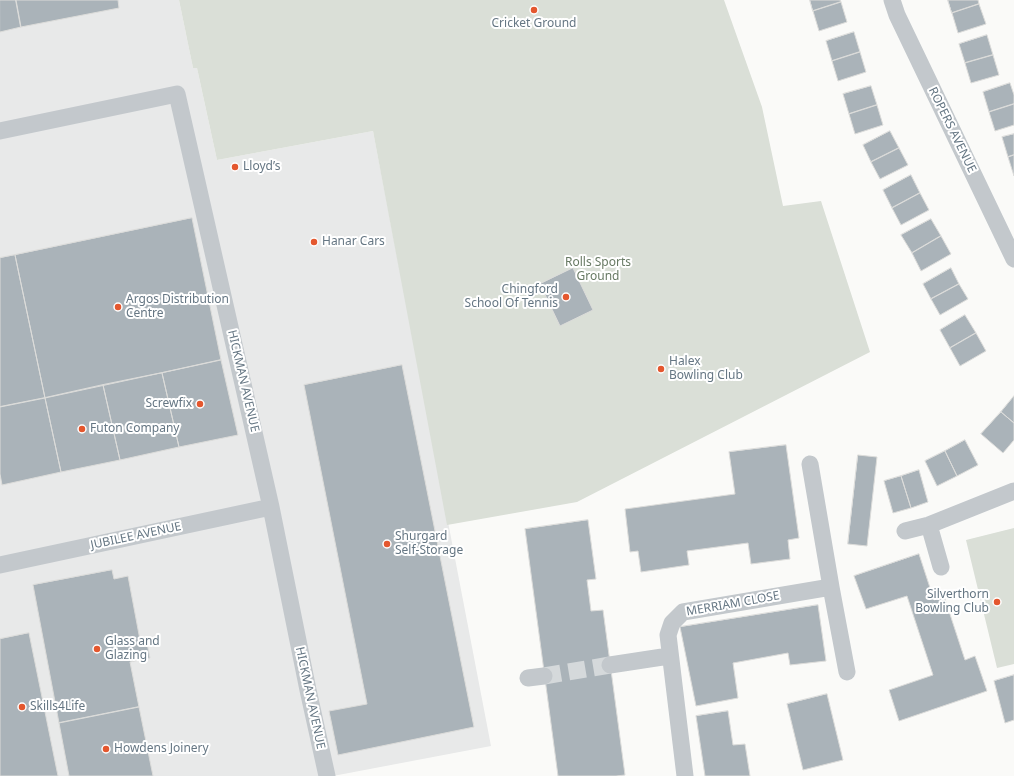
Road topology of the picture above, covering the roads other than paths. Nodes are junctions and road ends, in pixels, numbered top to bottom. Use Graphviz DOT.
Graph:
graph roads {
  1 [pos="892,0"];
  2 [pos="0,131"];
  3 [pos="1014,259"];
  4 [pos="810,464"];
  5 [pos="1014,492"];
  6 [pos="272,507"];
  7 [pos="929,525"];
  8 [pos="905,531"];
  9 [pos="0,565"];
  10 [pos="941,567"];
  11 [pos="831,587"];
  12 [pos="669,656"];
  13 [pos="610,665"];
  14 [pos="847,672"];
  15 [pos="327,776"];
  16 [pos="685,776"];
  1 -- 3 [label="street, ROPERS AVENUE"];
  2 -- 6 [label="street, HICKMAN AVENUE"];
  4 -- 11 [label="street"];
  5 -- 7 [label="street"];
  6 -- 9 [label="street, JUBILEE AVENUE"];
  6 -- 15 [label="street, HICKMAN AVENUE"];
  7 -- 8 [label="street"];
  7 -- 10 [label="street"];
  11 -- 12 [label="street, MERRIAM CLOSE"];
  11 -- 14 [label="street"];
  12 -- 13 [label="street"];
  12 -- 16 [label="street, MERRIAM CLOSE"];
}
